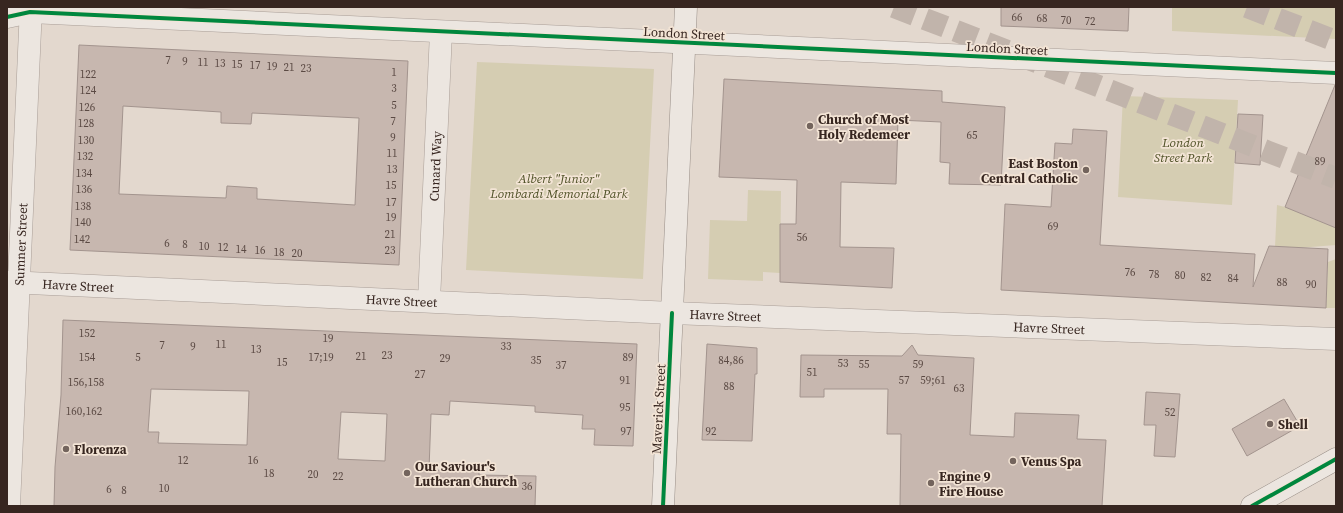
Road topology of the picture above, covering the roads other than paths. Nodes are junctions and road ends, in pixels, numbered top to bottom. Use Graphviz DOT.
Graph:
graph roads {
  1 [pos="686,7"];
  2 [pos="30,10"];
  3 [pos="7,17"];
  4 [pos="440,32"];
  5 [pos="684,43"];
  6 [pos="1336,73"];
  7 [pos="13,282"];
  8 [pos="429,301"];
  9 [pos="672,312"];
  10 [pos="1336,338"];
  11 [pos="10,416"];
  12 [pos="1336,459"];
  13 [pos="10,506"];
  14 [pos="663,506"];
  15 [pos="1252,506"];
  1 -- 5 [label="street, Maverick Street"];
  2 -- 3 [label="street, London Street"];
  2 -- 4 [label="street, London Street"];
  2 -- 7 [label="street, Sumner Street"];
  4 -- 5 [label="street, London Street"];
  4 -- 8 [label="street, Cunard Way"];
  5 -- 6 [label="street, London Street"];
  5 -- 9 [label="street, Maverick Street"];
  7 -- 8 [label="street, Havre Street"];
  7 -- 11 [label="street, Sumner Street"];
  8 -- 9 [label="street, Havre Street"];
  9 -- 10 [label="street, Havre Street"];
  9 -- 14 [label="street, Maverick Street"];
  11 -- 13 [label="street, Sumner Street"];
  12 -- 15 [label="street"];
}
